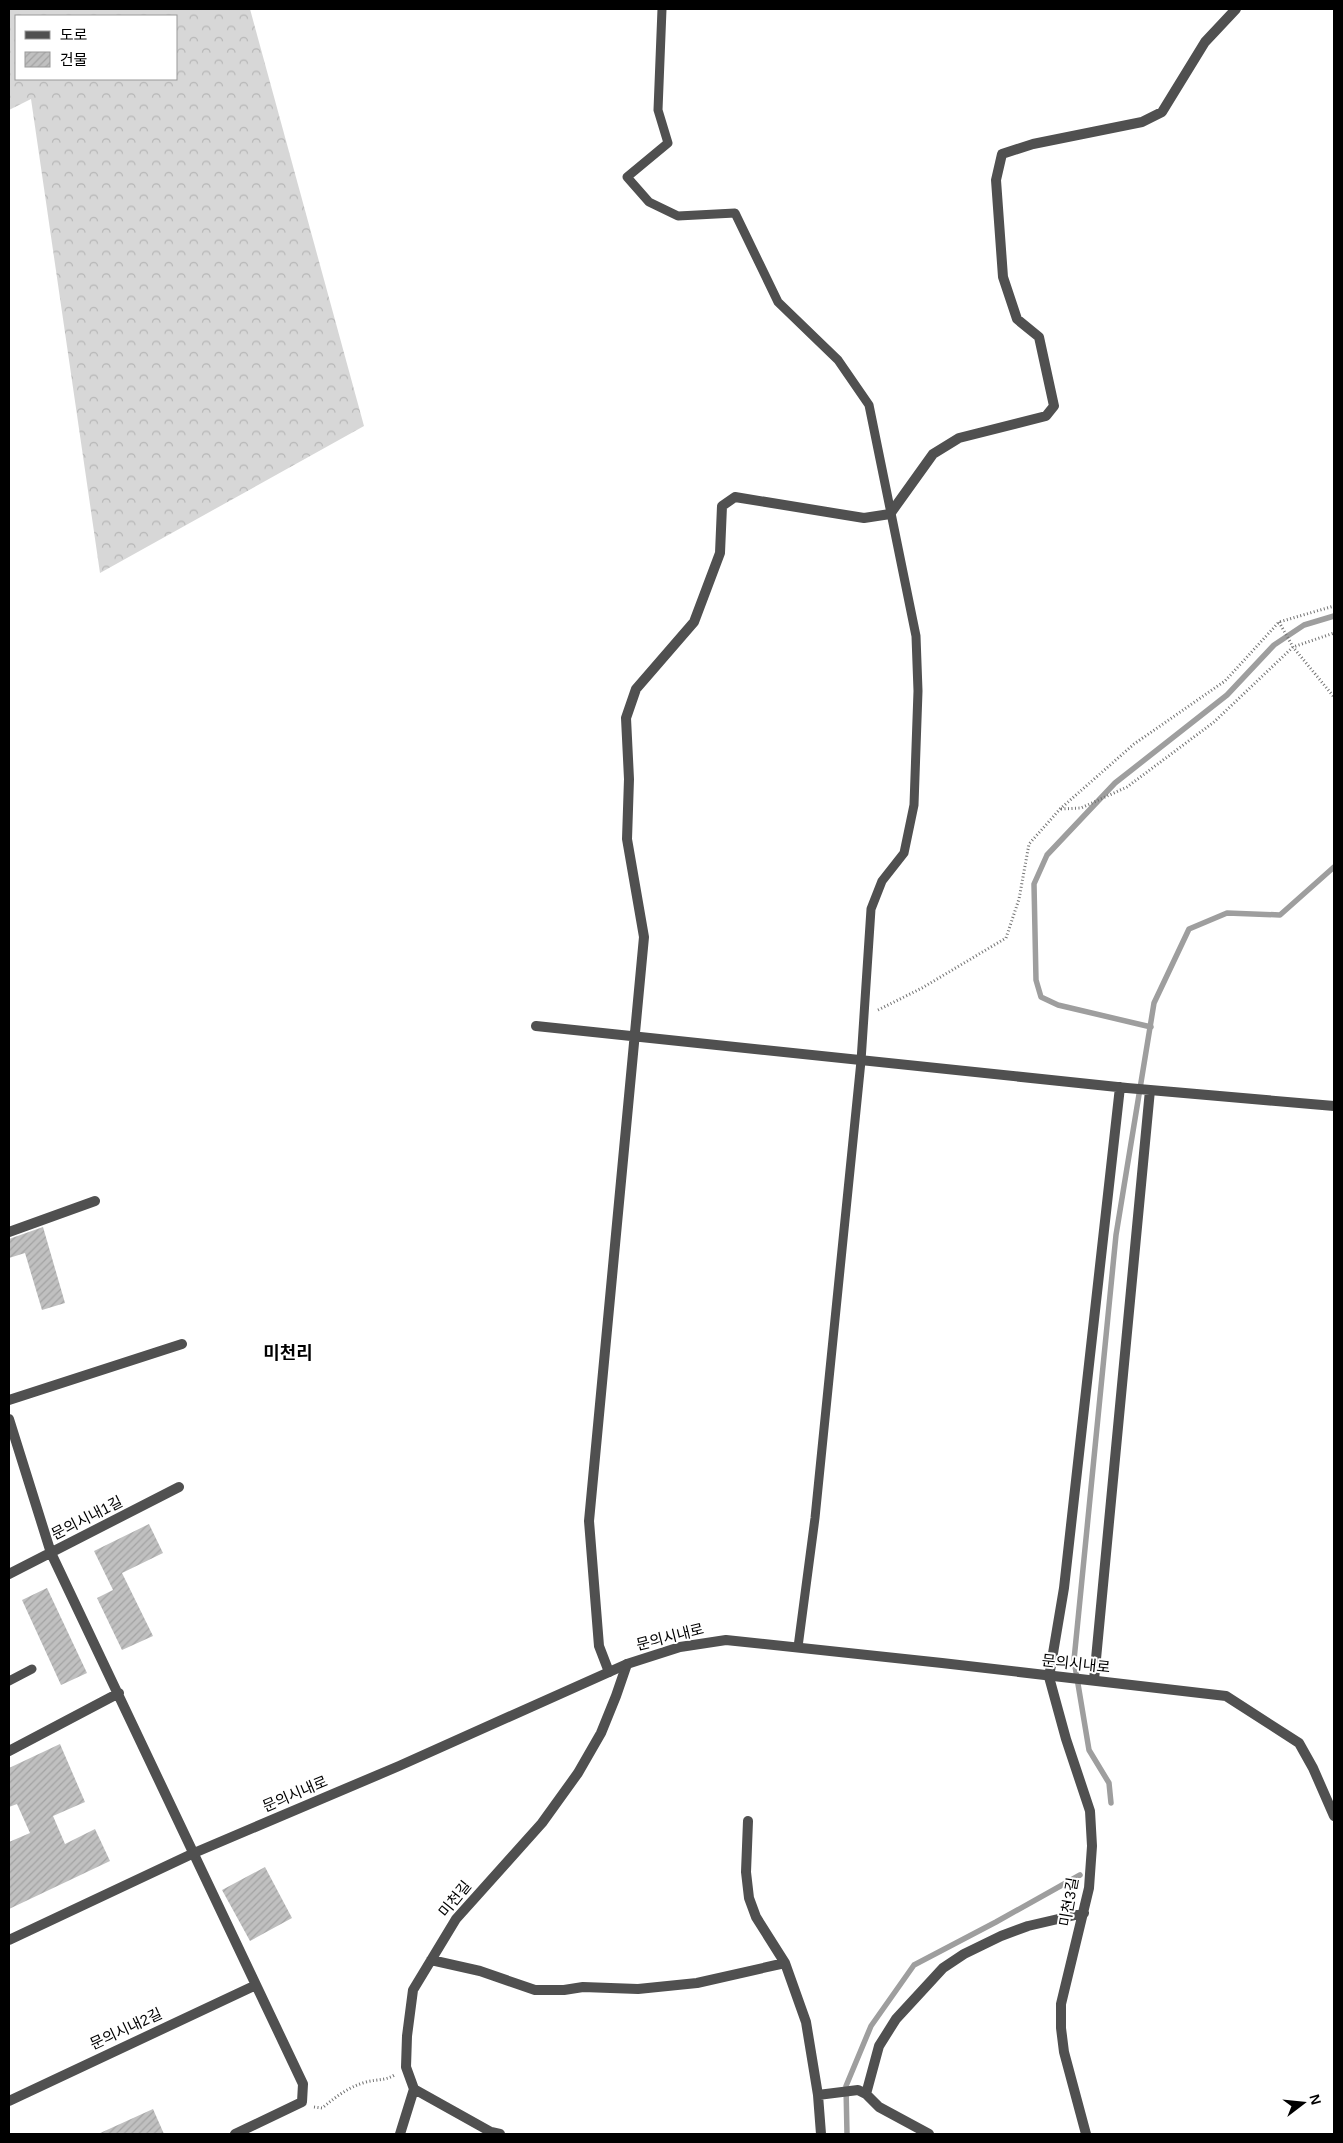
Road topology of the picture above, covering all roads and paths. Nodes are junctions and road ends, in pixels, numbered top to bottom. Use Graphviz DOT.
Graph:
graph roads {
  1 [pos="662,9"];
  2 [pos="1236,9"];
  3 [pos="890,514"];
  4 [pos="1334,606"];
  5 [pos="1278,622"];
  6 [pos="1334,632"];
  7 [pos="1292,645"];
  8 [pos="1334,698"];
  9 [pos="1060,809"];
  10 [pos="864,1017"];
  11 [pos="536,1026"];
  12 [pos="635,1036"];
  13 [pos="861,1061"];
  14 [pos="1124,1088"];
  15 [pos="1148,1090"];
  16 [pos="1334,1106"];
  17 [pos="95,1201"];
  18 [pos="9,1232"];
  19 [pos="182,1344"];
  20 [pos="9,1400"];
  21 [pos="9,1420"];
  22 [pos="179,1488"];
  23 [pos="51,1553"];
  24 [pos="9,1574"];
  25 [pos="798,1647"];
  26 [pos="627,1664"];
  27 [pos="32,1669"];
  28 [pos="609,1672"];
  29 [pos="1049,1677"];
  30 [pos="1089,1680"];
  31 [pos="9,1681"];
  32 [pos="119,1693"];
  33 [pos="9,1751"];
  34 [pos="1334,1816"];
  35 [pos="748,1821"];
  36 [pos="194,1853"];
  37 [pos="1084,1913"];
  38 [pos="9,1940"];
  39 [pos="431,1960"];
  40 [pos="785,1963"];
  41 [pos="256,1985"];
  42 [pos="389,2079"];
  43 [pos="414,2089"];
  44 [pos="862,2092"];
  45 [pos="818,2095"];
  46 [pos="9,2101"];
  47 [pos="322,2108"];
  48 [pos="235,2134"];
  49 [pos="400,2134"];
  50 [pos="500,2134"];
  51 [pos="821,2134"];
  52 [pos="929,2134"];
  53 [pos="1086,2134"];
  1 -- 3 [label="lane"];
  2 -- 3 [label="street"];
  3 -- 10 [label="lane"];
  3 -- 12 [label="street"];
  4 -- 5 [label="path"];
  5 -- 7 [label="path"];
  5 -- 9 [label="path"];
  6 -- 7 [label="path"];
  7 -- 8 [label="path"];
  7 -- 9 [label="path"];
  9 -- 10 [label="path"];
  10 -- 13 [label="lane"];
  11 -- 12 [label="street"];
  12 -- 13 [label="street"];
  12 -- 28 [label="street"];
  13 -- 14 [label="street"];
  13 -- 25 [label="lane"];
  14 -- 15 [label="street"];
  14 -- 29 [label="street"];
  15 -- 16 [label="street"];
  15 -- 30 [label="street"];
  17 -- 18 [label="street"];
  19 -- 20 [label="street"];
  21 -- 23 [label="street"];
  22 -- 23 [label="street, 문의시내1길"];
  23 -- 24 [label="street, 문의시내1길"];
  23 -- 32 [label="street"];
  25 -- 26 [label="street, 문의시내로"];
  25 -- 29 [label="street, 문의시내로"];
  26 -- 28 [label="street, 문의시내로"];
  26 -- 39 [label="street, 미천길"];
  27 -- 31 [label="lane"];
  28 -- 36 [label="street, 문의시내로"];
  29 -- 30 [label="street, 문의시내로"];
  29 -- 37 [label="street, 미천3길"];
  30 -- 34 [label="street, 문의시내로"];
  32 -- 33 [label="street"];
  32 -- 36 [label="street"];
  35 -- 40 [label="street"];
  36 -- 38 [label="street, 문의시내로"];
  36 -- 41 [label="street"];
  37 -- 44 [label="street"];
  37 -- 53 [label="street, 미천3길"];
  39 -- 40 [label="street"];
  39 -- 43 [label="street, 미천길"];
  40 -- 45 [label="street"];
  41 -- 46 [label="street, 문의시내2길"];
  41 -- 48 [label="street"];
  42 -- 47 [label="path"];
  43 -- 49 [label="street"];
  43 -- 50 [label="street"];
  44 -- 45 [label="street"];
  44 -- 52 [label="street"];
  45 -- 51 [label="street"];
}
